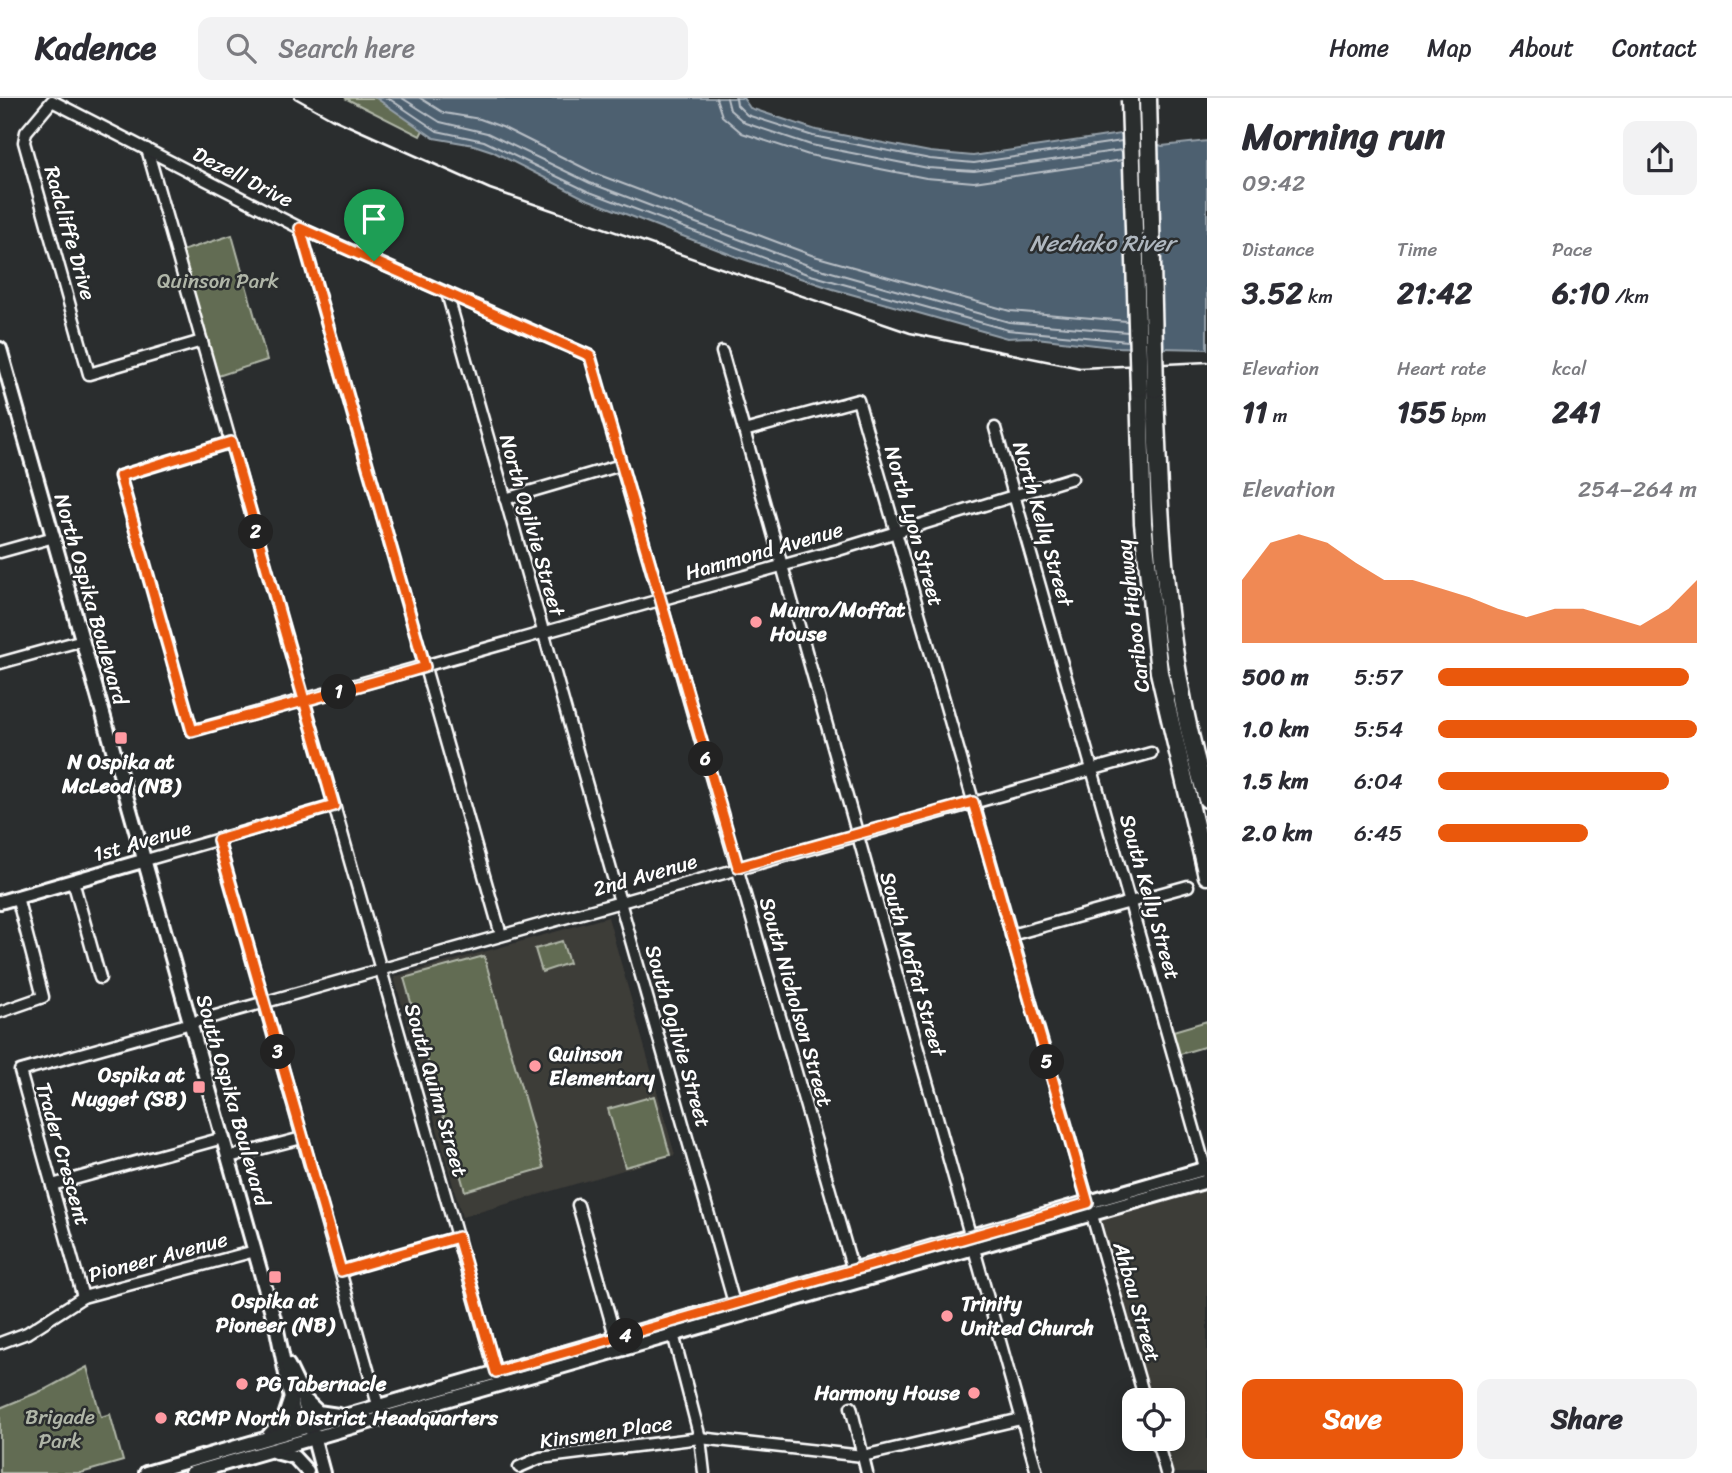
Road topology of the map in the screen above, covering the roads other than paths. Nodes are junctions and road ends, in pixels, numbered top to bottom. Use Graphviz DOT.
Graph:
graph roads {
  1 [pos="1148,98"];
  2 [pos="1130,99"];
  3 [pos="147,149"];
  4 [pos="300,228"];
  5 [pos="447,293"];
  6 [pos="202,341"];
  7 [pos="0,349"];
  8 [pos="722,352"];
  9 [pos="590,356"];
  10 [pos="1147,388"];
  11 [pos="995,428"];
  12 [pos="744,431"];
  13 [pos="231,442"];
  14 [pos="621,465"];
  15 [pos="1072,478"];
  16 [pos="1016,498"];
  17 [pos="505,499"];
  18 [pos="896,533"];
  19 [pos="54,537"];
  20 [pos="0,552"];
  21 [pos="781,566"];
  22 [pos="659,600"];
  23 [pos="1054,630"];
  24 [pos="543,634"];
  25 [pos="83,640"];
  26 [pos="0,663"];
  27 [pos="425,667"];
  28 [pos="304,701"];
  29 [pos="1151,753"];
  30 [pos="581,767"];
  31 [pos="1094,769"];
  32 [pos="1207,799"];
  33 [pos="973,802"];
  34 [pos="334,806"];
  35 [pos="857,835"];
  36 [pos="218,840"];
  37 [pos="146,860"];
  38 [pos="738,867"];
  39 [pos="1207,876"];
  40 [pos="73,881"];
  41 [pos="1188,886"];
  42 [pos="17,897"];
  43 [pos="0,902"];
  44 [pos="619,902"];
  45 [pos="1131,902"];
  46 [pos="500,935"];
  47 [pos="1011,935"];
  48 [pos="382,970"];
  49 [pos="100,978"];
  50 [pos="264,1003"];
  51 [pos="0,1012"];
  52 [pos="191,1024"];
  53 [pos="223,1138"];
  54 [pos="302,1138"];
  55 [pos="229,1157"];
  56 [pos="1207,1173"];
  57 [pos="52,1185"];
  58 [pos="578,1205"];
  59 [pos="1089,1208"];
  60 [pos="458,1237"];
  61 [pos="971,1243"];
  62 [pos="255,1251"];
  63 [pos="341,1271"];
  64 [pos="854,1276"];
  65 [pos="83,1297"];
  66 [pos="736,1310"];
  67 [pos="672,1329"];
  68 [pos="0,1343"];
  69 [pos="617,1344"];
  70 [pos="498,1378"];
  71 [pos="1142,1388"];
  72 [pos="296,1399"];
  73 [pos="851,1407"];
  74 [pos="380,1412"];
  75 [pos="1021,1419"];
  76 [pos="347,1422"];
  77 [pos="312,1432"];
  78 [pos="299,1435"];
  79 [pos="266,1438"];
  80 [pos="700,1438"];
  81 [pos="1160,1451"];
  82 [pos="264,1452"];
  83 [pos="863,1456"];
  84 [pos="519,1468"];
  85 [pos="322,1469"];
  86 [pos="307,1472"];
  87 [pos="146,1473"];
  88 [pos="192,1473"];
  89 [pos="705,1473"];
  90 [pos="867,1473"];
  91 [pos="1037,1473"];
  92 [pos="1166,1473"];
  1 -- 10 [label="highway, bridge"];
  2 -- 10 [label="highway, bridge"];
  3 -- 4 [label="street, Dezell Drive"];
  3 -- 6 [label="street, South Quinn Street"];
  3 -- 6 [label="street, Radcliffe Drive"];
  4 -- 5 [label="street, Dezell Drive"];
  4 -- 27 [label="street"];
  5 -- 9 [label="street, Dezell Drive"];
  5 -- 17 [label="street, North Ogilvie Street"];
  6 -- 13 [label="street, South Quinn Street"];
  7 -- 19 [label="main road, North Ospika Boulevard"];
  8 -- 12 [label="street, South Moffat Street"];
  9 -- 14 [label="street, South Nicholson Street"];
  10 -- 32 [label="highway, Cariboo Highway"];
  10 -- 39 [label="highway, Cariboo Highway"];
  11 -- 16 [label="street, North Kelly Street"];
  12 -- 18 [label="street, North Lyon Street"];
  12 -- 21 [label="street, South Moffat Street"];
  13 -- 28 [label="street, South Quinn Street"];
  13 -- 28 [label="street, Hammond Avenue"];
  14 -- 17 [label="street"];
  14 -- 22 [label="street, South Nicholson Street"];
  15 -- 16 [label="street, Hammond Avenue"];
  16 -- 18 [label="street, Hammond Avenue"];
  16 -- 23 [label="street, North Kelly Street"];
  17 -- 24 [label="street, North Ogilvie Street"];
  18 -- 21 [label="street, Hammond Avenue"];
  18 -- 33 [label="street, North Lyon Street"];
  19 -- 20 [label="street"];
  19 -- 25 [label="main road, North Ospika Boulevard"];
  21 -- 22 [label="street, Hammond Avenue"];
  21 -- 35 [label="street, South Moffat Street"];
  22 -- 24 [label="street, Hammond Avenue"];
  22 -- 38 [label="street, South Nicholson Street"];
  23 -- 31 [label="street, South Kelly Street"];
  24 -- 27 [label="street, Hammond Avenue"];
  24 -- 30 [label="street, North Ogilvie Street"];
  25 -- 26 [label="street"];
  25 -- 37 [label="main road, North Ospika Boulevard"];
  27 -- 28 [label="street, Hammond Avenue"];
  27 -- 46 [label="street"];
  28 -- 34 [label="street, South Quinn Street"];
  29 -- 31 [label="street, 2nd Avenue"];
  30 -- 44 [label="street, South Ogilvie Street"];
  31 -- 33 [label="street, 2nd Avenue"];
  31 -- 45 [label="street, South Kelly Street"];
  33 -- 35 [label="street, 2nd Avenue"];
  33 -- 47 [label="street, North Lyon Street"];
  34 -- 36 [label="street, 1st Avenue"];
  34 -- 48 [label="street, South Quinn Street"];
  35 -- 38 [label="street, 2nd Avenue"];
  35 -- 61 [label="street, South Moffat Street"];
  36 -- 37 [label="street, 1st Avenue"];
  36 -- 50 [label="street"];
  37 -- 40 [label="main road, 1st Avenue"];
  37 -- 52 [label="main road, South Ospika Boulevard"];
  38 -- 44 [label="street, 2nd Avenue"];
  38 -- 64 [label="street, South Nicholson Street"];
  40 -- 42 [label="main road, 1st Avenue"];
  40 -- 49 [label="street"];
  41 -- 45 [label="street"];
  42 -- 43 [label="main road, 1st Avenue"];
  42 -- 51 [label="street"];
  44 -- 46 [label="street, 2nd Avenue"];
  44 -- 66 [label="street, South Ogilvie Street"];
  45 -- 47 [label="street"];
  45 -- 56 [label="street, South Kelly Street"];
  46 -- 48 [label="street, 2nd Avenue"];
  47 -- 59 [label="street, Ahbau Street"];
  48 -- 50 [label="street, 2nd Avenue"];
  48 -- 60 [label="street, South Quinn Street"];
  50 -- 52 [label="street, 2nd Avenue"];
  50 -- 54 [label="street"];
  52 -- 53 [label="main road, South Ospika Boulevard"];
  52 -- 57 [label="street, Trader Crescent"];
  53 -- 55 [label="main road, South Ospika Boulevard"];
  53 -- 57 [label="street"];
  54 -- 55 [label="street"];
  54 -- 63 [label="street"];
  55 -- 62 [label="main road, South Ospika Boulevard"];
  56 -- 59 [label="main road"];
  57 -- 65 [label="street, Trader Crescent"];
  58 -- 69 [label="street"];
  59 -- 61 [label="main road"];
  59 -- 71 [label="street, Ahbau Street"];
  60 -- 63 [label="street"];
  60 -- 70 [label="street, South Quinn Street"];
  61 -- 64 [label="main road"];
  61 -- 75 [label="street, South Moffat Street"];
  62 -- 65 [label="street, Pioneer Avenue"];
  62 -- 72 [label="main road, South Ospika Boulevard"];
  63 -- 74 [label="street"];
  64 -- 66 [label="main road"];
  65 -- 68 [label="street, Pioneer Avenue"];
  66 -- 67 [label="main road"];
  67 -- 69 [label="main road"];
  67 -- 80 [label="street"];
  69 -- 70 [label="main road"];
  70 -- 74 [label="main road"];
  72 -- 76 [label="main road"];
  72 -- 77 [label="main road, South Ospika Boulevard"];
  72 -- 78 [label="main road, South Ospika Boulevard"];
  72 -- 79 [label="main road"];
  73 -- 83 [label="street"];
  74 -- 76 [label="main road"];
  75 -- 83 [label="street, Kinsmen Place"];
  75 -- 91 [label="street, South Moffat Street"];
  76 -- 77 [label="main road"];
  76 -- 85 [label="main road"];
  77 -- 78 [label="main road"];
  77 -- 85 [label="main road, South Ospika Boulevard"];
  78 -- 79 [label="main road"];
  78 -- 82 [label="main road"];
  78 -- 86 [label="main road, South Ospika Boulevard"];
  79 -- 87 [label="main road"];
  80 -- 83 [label="street, Kinsmen Place"];
  80 -- 84 [label="street, Kinsmen Place"];
  80 -- 89 [label="street"];
  81 -- 92 [label="street"];
  82 -- 86 [label="main road"];
  82 -- 88 [label="main road"];
  83 -- 90 [label="street"];
}
